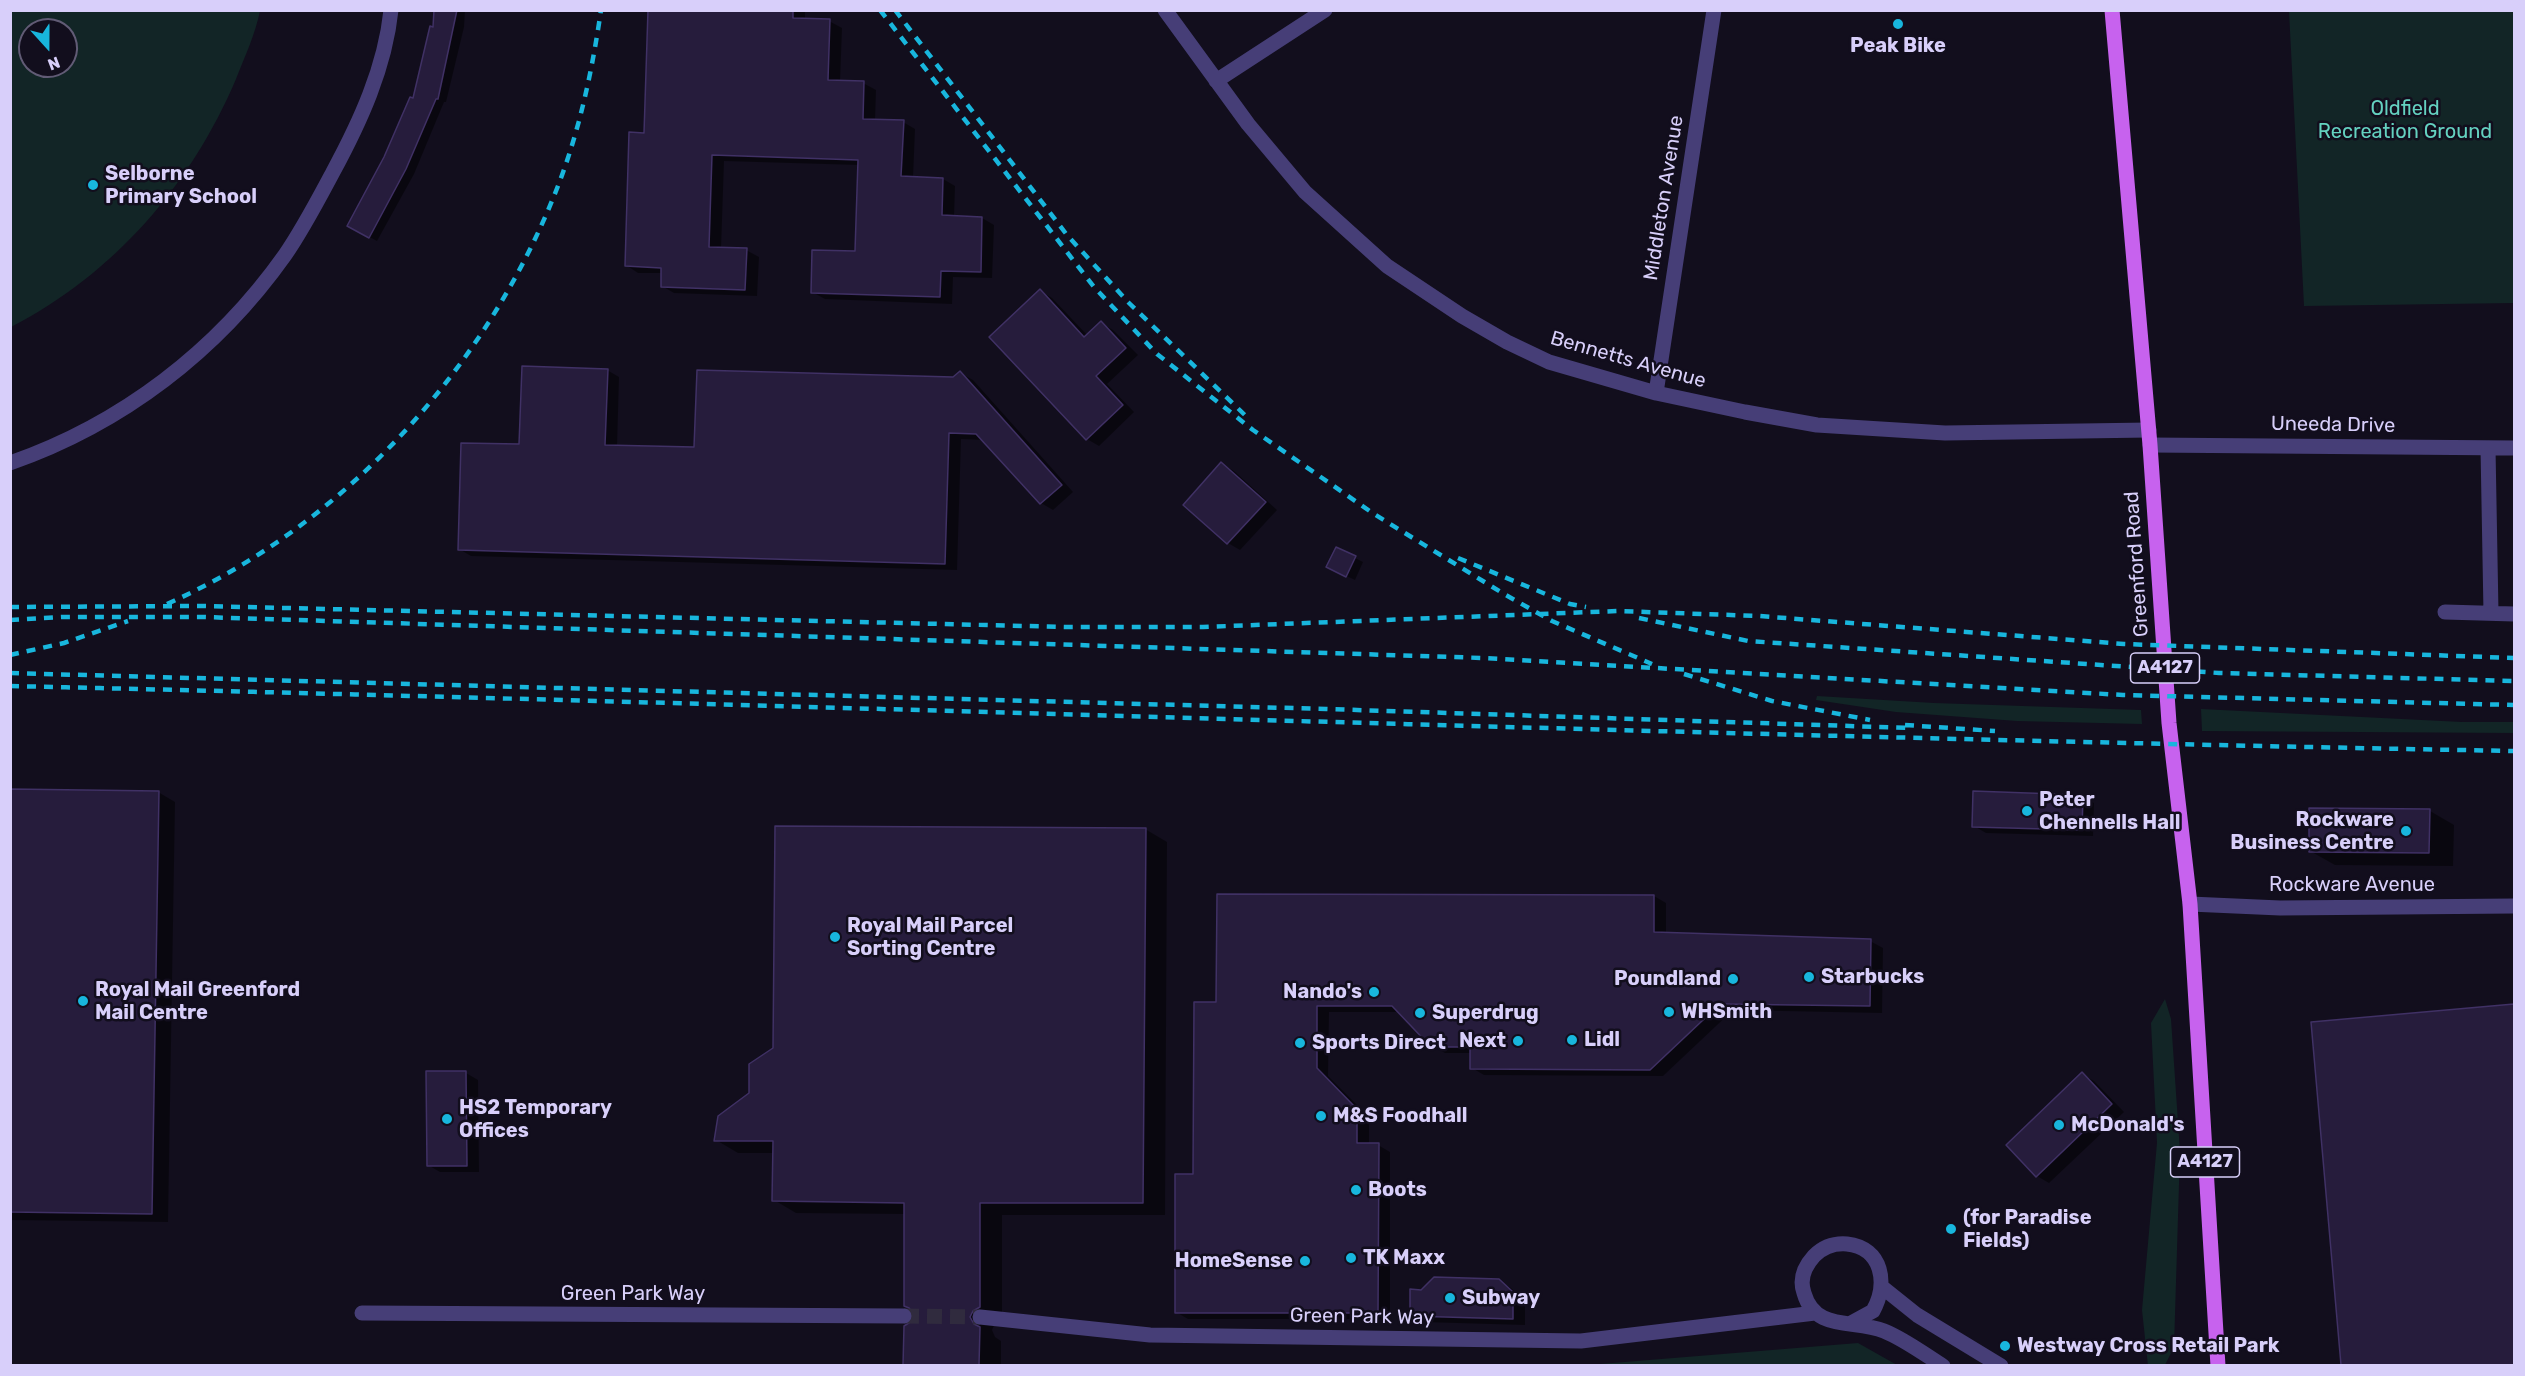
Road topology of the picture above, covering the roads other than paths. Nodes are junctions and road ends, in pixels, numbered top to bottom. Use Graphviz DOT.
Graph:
graph roads {
  1 [pos="391,10"];
  2 [pos="1165,10"];
  3 [pos="1325,10"];
  4 [pos="1714,10"];
  5 [pos="2112,10"];
  6 [pos="1216,81"];
  7 [pos="1656,393"];
  8 [pos="2149,438"];
  9 [pos="2487,448"];
  10 [pos="2514,448"];
  11 [pos="10,463"];
  12 [pos="2445,612"];
  13 [pos="2491,613"];
  14 [pos="2514,614"];
  15 [pos="2190,904"];
  16 [pos="2514,906"];
  17 [pos="1882,1287"];
  18 [pos="362,1313"];
  19 [pos="1815,1313"];
  20 [pos="904,1316"];
  21 [pos="980,1317"];
  22 [pos="1851,1323"];
  23 [pos="1943,1365"];
  24 [pos="2001,1365"];
  25 [pos="2218,1365"];
  1 -- 11 [label="street"];
  2 -- 6 [label="street, Bennetts Avenue"];
  3 -- 6 [label="street"];
  4 -- 7 [label="street, Middleton Avenue"];
  5 -- 8 [label="main road, Greenford Road / A4127"];
  6 -- 7 [label="street, Bennetts Avenue"];
  7 -- 8 [label="street, Bennetts Avenue"];
  8 -- 9 [label="street, Uneeda Drive"];
  8 -- 15 [label="main road, Greenford Road / A4127"];
  9 -- 10 [label="street, Uneeda Drive"];
  9 -- 13 [label="street"];
  12 -- 13 [label="street"];
  13 -- 14 [label="street"];
  15 -- 16 [label="street, Rockware Avenue"];
  15 -- 25 [label="main road, Greenford Road / A4127"];
  17 -- 19 [label="street"];
  17 -- 22 [label="street"];
  17 -- 24 [label="street"];
  18 -- 20 [label="street, Green Park Way"];
  19 -- 21 [label="street, Green Park Way"];
  19 -- 22 [label="street, Green Park Way"];
  22 -- 23 [label="street, Green Park Way"];
}
